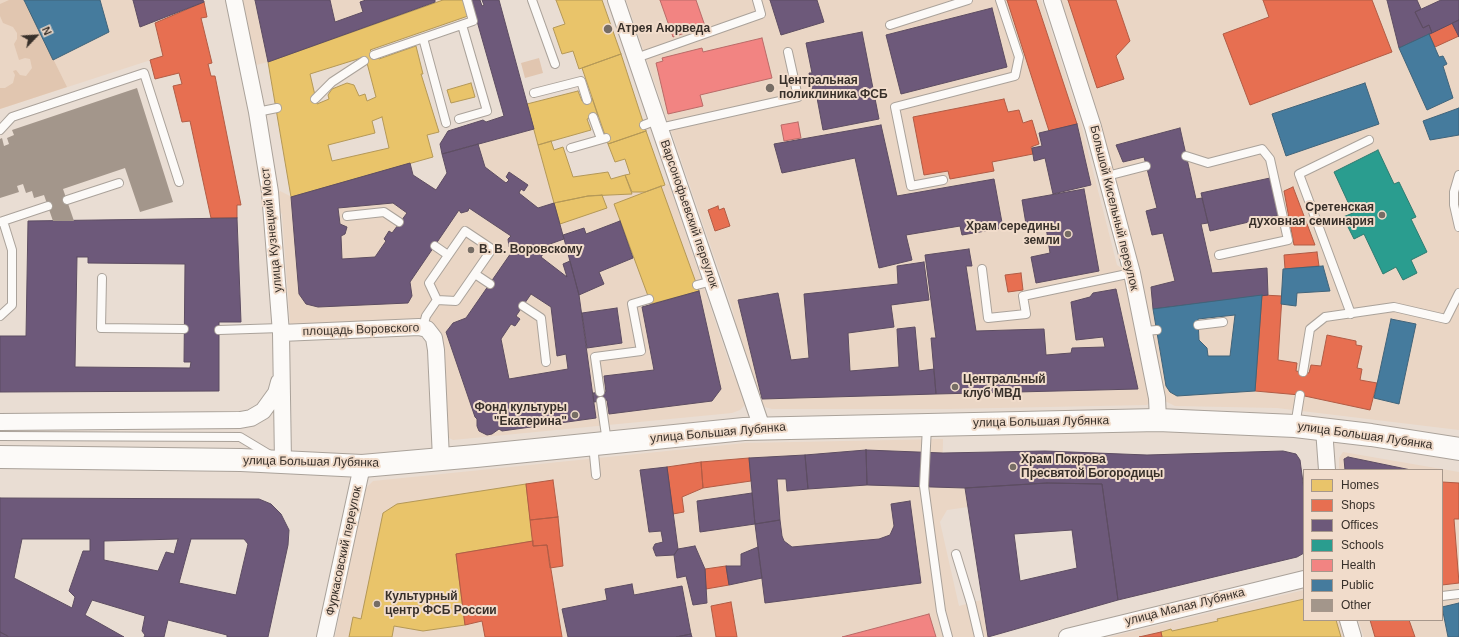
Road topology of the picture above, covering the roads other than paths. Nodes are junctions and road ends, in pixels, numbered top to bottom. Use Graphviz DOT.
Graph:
graph roads {
  1 [pos="234,0"];
  2 [pos="467,0"];
  3 [pos="532,0"];
  4 [pos="616,0"];
  5 [pos="757,0"];
  6 [pos="968,0"];
  7 [pos="1000,0"];
  8 [pos="1052,0"];
  9 [pos="462,25"];
  10 [pos="890,25"];
  11 [pos="423,38"];
  12 [pos="788,52"];
  13 [pos="374,54"];
  14 [pos="636,58"];
  15 [pos="364,61"];
  16 [pos="555,64"];
  17 [pos="534,93"];
  18 [pos="316,98"];
  19 [pos="587,100"];
  20 [pos="277,108"];
  21 [pos="257,112"];
  22 [pos="593,117"];
  23 [pos="459,120"];
  24 [pos="446,123"];
  25 [pos="654,124"];
  26 [pos="0,130"];
  27 [pos="1369,140"];
  28 [pos="571,148"];
  29 [pos="1186,156"];
  30 [pos="1146,166"];
  31 [pos="1459,175"];
  32 [pos="1107,176"];
  33 [pos="943,180"];
  34 [pos="179,182"];
  35 [pos="119,183"];
  36 [pos="67,200"];
  37 [pos="48,206"];
  38 [pos="347,216"];
  39 [pos="2,222"];
  40 [pos="399,222"];
  41 [pos="1459,228"];
  42 [pos="434,246"];
  43 [pos="448,255"];
  44 [pos="1219,255"];
  45 [pos="982,269"];
  46 [pos="1132,273"];
  47 [pos="475,274"];
  48 [pos="102,278"];
  49 [pos="490,284"];
  50 [pos="1459,293"];
  51 [pos="649,299"];
  52 [pos="437,300"];
  53 [pos="523,306"];
  54 [pos="1351,314"];
  55 [pos="0,316"];
  56 [pos="1222,322"];
  57 [pos="1198,325"];
  58 [pos="423,327"];
  59 [pos="184,329"];
  60 [pos="219,330"];
  61 [pos="281,331"];
  62 [pos="546,362"];
  63 [pos="1303,372"];
  64 [pos="282,373"];
  65 [pos="600,392"];
  66 [pos="1300,395"];
  67 [pos="601,401"];
  68 [pos="1158,420"];
  69 [pos="0,422"];
  70 [pos="927,423"];
  71 [pos="1295,426"];
  72 [pos="762,428"];
  73 [pos="1324,429"];
  74 [pos="0,436"];
  75 [pos="600,444"];
  76 [pos="1459,449"];
  77 [pos="0,457"];
  78 [pos="441,460"];
  79 [pos="283,462"];
  80 [pos="362,466"];
  81 [pos="1327,469"];
  82 [pos="596,475"];
  83 [pos="956,554"];
  84 [pos="1303,579"];
  85 [pos="1459,594"];
  86 [pos="1443,596"];
  87 [pos="1348,621"];
  88 [pos="325,637"];
  89 [pos="948,637"];
  90 [pos="979,637"];
  91 [pos="1067,637"];
  92 [pos="1353,637"];
  1 -- 21 [label="street, улица Кузнецкий Мост"];
  2 -- 9 [label="lane"];
  3 -- 16 [label="lane"];
  4 -- 14 [label="street, Варсонофьевский переулок"];
  5 -- 14 [label="lane"];
  6 -- 10 [label="lane"];
  7 -- 33 [label="lane"];
  8 -- 32 [label="street, Большой Кисельный переулок"];
  9 -- 11 [label="lane"];
  9 -- 23 [label="lane"];
  11 -- 13 [label="lane"];
  11 -- 24 [label="lane"];
  12 -- 25 [label="lane"];
  14 -- 25 [label="street, Варсонофьевский переулок"];
  15 -- 18 [label="lane"];
  17 -- 19 [label="lane"];
  20 -- 21 [label="lane"];
  21 -- 61 [label="street, улица Кузнецкий Мост"];
  22 -- 28 [label="lane"];
  25 -- 72 [label="street, Варсонофьевский переулок"];
  26 -- 34 [label="lane"];
  27 -- 54 [label="lane"];
  29 -- 44 [label="lane"];
  30 -- 32 [label="lane"];
  31 -- 41 [label="lane"];
  32 -- 46 [label="street, Большой Кисельный переулок"];
  35 -- 36 [label="lane"];
  37 -- 39 [label="lane"];
  38 -- 40 [label="lane"];
  39 -- 55 [label="lane"];
  42 -- 43 [label="lane"];
  43 -- 47 [label="lane"];
  43 -- 52 [label="lane"];
  45 -- 46 [label="lane"];
  46 -- 68 [label="street, Большой Кисельный переулок"];
  47 -- 49 [label="lane"];
  47 -- 52 [label="lane"];
  48 -- 59 [label="lane"];
  50 -- 54 [label="lane"];
  51 -- 65 [label="lane"];
  52 -- 58 [label="lane"];
  53 -- 62 [label="lane"];
  54 -- 63 [label="lane"];
  56 -- 57 [label="lane"];
  58 -- 61 [label="street, площадь Воровского"];
  58 -- 78 [label="street, площадь Воровского"];
  60 -- 61 [label="lane"];
  61 -- 64 [label="street, улица Кузнецкий Мост"];
  64 -- 69 [label="street"];
  64 -- 79 [label="street, улица Кузнецкий Мост"];
  66 -- 71 [label="lane"];
  67 -- 75 [label="lane"];
  68 -- 70 [label="main road, улица Большая Лубянка"];
  68 -- 71 [label="main road, улица Большая Лубянка"];
  70 -- 72 [label="main road, улица Большая Лубянка"];
  70 -- 89 [label="lane"];
  71 -- 73 [label="main road, улица Большая Лубянка"];
  72 -- 75 [label="main road, улица Большая Лубянка"];
  73 -- 76 [label="main road, улица Большая Лубянка"];
  73 -- 81 [label="street"];
  74 -- 79 [label="lane"];
  75 -- 78 [label="main road, улица Большая Лубянка"];
  75 -- 82 [label="lane"];
  77 -- 79 [label="main road, улица Большая Лубянка"];
  78 -- 80 [label="main road, улица Большая Лубянка"];
  79 -- 80 [label="main road, улица Большая Лубянка"];
  80 -- 88 [label="street, Фуркасовский переулок"];
  83 -- 90 [label="lane"];
  84 -- 91 [label="street, улица Малая Лубянка"];
  85 -- 86 [label="lane"];
  87 -- 92 [label="street"];
}
